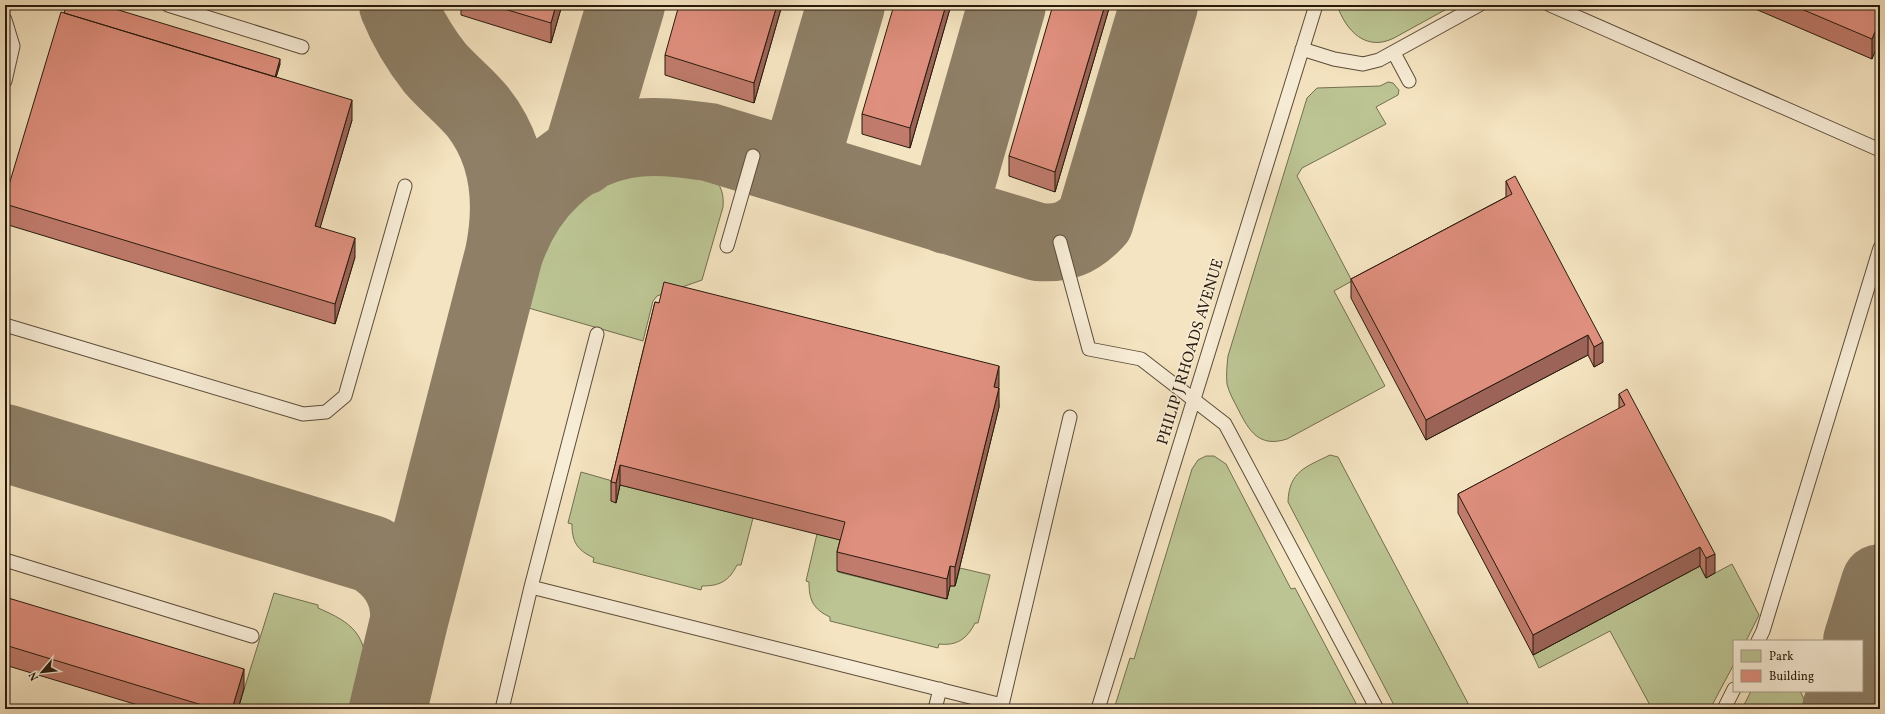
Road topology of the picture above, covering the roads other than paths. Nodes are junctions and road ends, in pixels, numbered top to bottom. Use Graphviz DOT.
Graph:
graph roads {
  1 [pos="168,5"];
  2 [pos="1316,5"];
  3 [pos="1479,5"];
  4 [pos="1550,5"];
  5 [pos="5,20"];
  6 [pos="302,46"];
  7 [pos="1302,49"];
  8 [pos="1394,53"];
  9 [pos="5,81"];
  10 [pos="1409,81"];
  11 [pos="1880,150"];
  12 [pos="753,156"];
  13 [pos="405,186"];
  14 [pos="1060,242"];
  15 [pos="727,246"];
  16 [pos="1880,248"];
  17 [pos="5,325"];
  18 [pos="597,334"];
  19 [pos="1194,398"];
  20 [pos="1070,417"];
  21 [pos="5,560"];
  22 [pos="531,587"];
  23 [pos="252,636"];
  24 [pos="1758,640"];
  25 [pos="940,689"];
  26 [pos="1733,691"];
  27 [pos="502,709"];
  28 [pos="934,709"];
  29 [pos="1098,709"];
  30 [pos="1377,709"];
  31 [pos="1724,709"];
  1 -- 6 [label="lane"];
  2 -- 7 [label="lane, PHILIP J RHOADS AVENUE"];
  3 -- 8 [label="lane"];
  4 -- 11 [label="lane"];
  5 -- 9 [label="lane"];
  7 -- 8 [label="lane"];
  7 -- 19 [label="lane, PHILIP J RHOADS AVENUE"];
  8 -- 10 [label="lane"];
  12 -- 15 [label="lane"];
  13 -- 17 [label="lane"];
  14 -- 19 [label="lane"];
  16 -- 24 [label="lane"];
  18 -- 22 [label="lane"];
  19 -- 29 [label="lane, PHILIP J RHOADS AVENUE"];
  19 -- 30 [label="lane"];
  20 -- 25 [label="lane"];
  21 -- 23 [label="lane"];
  22 -- 25 [label="lane"];
  22 -- 27 [label="lane"];
  25 -- 28 [label="lane"];
  26 -- 31 [label="lane"];
}
